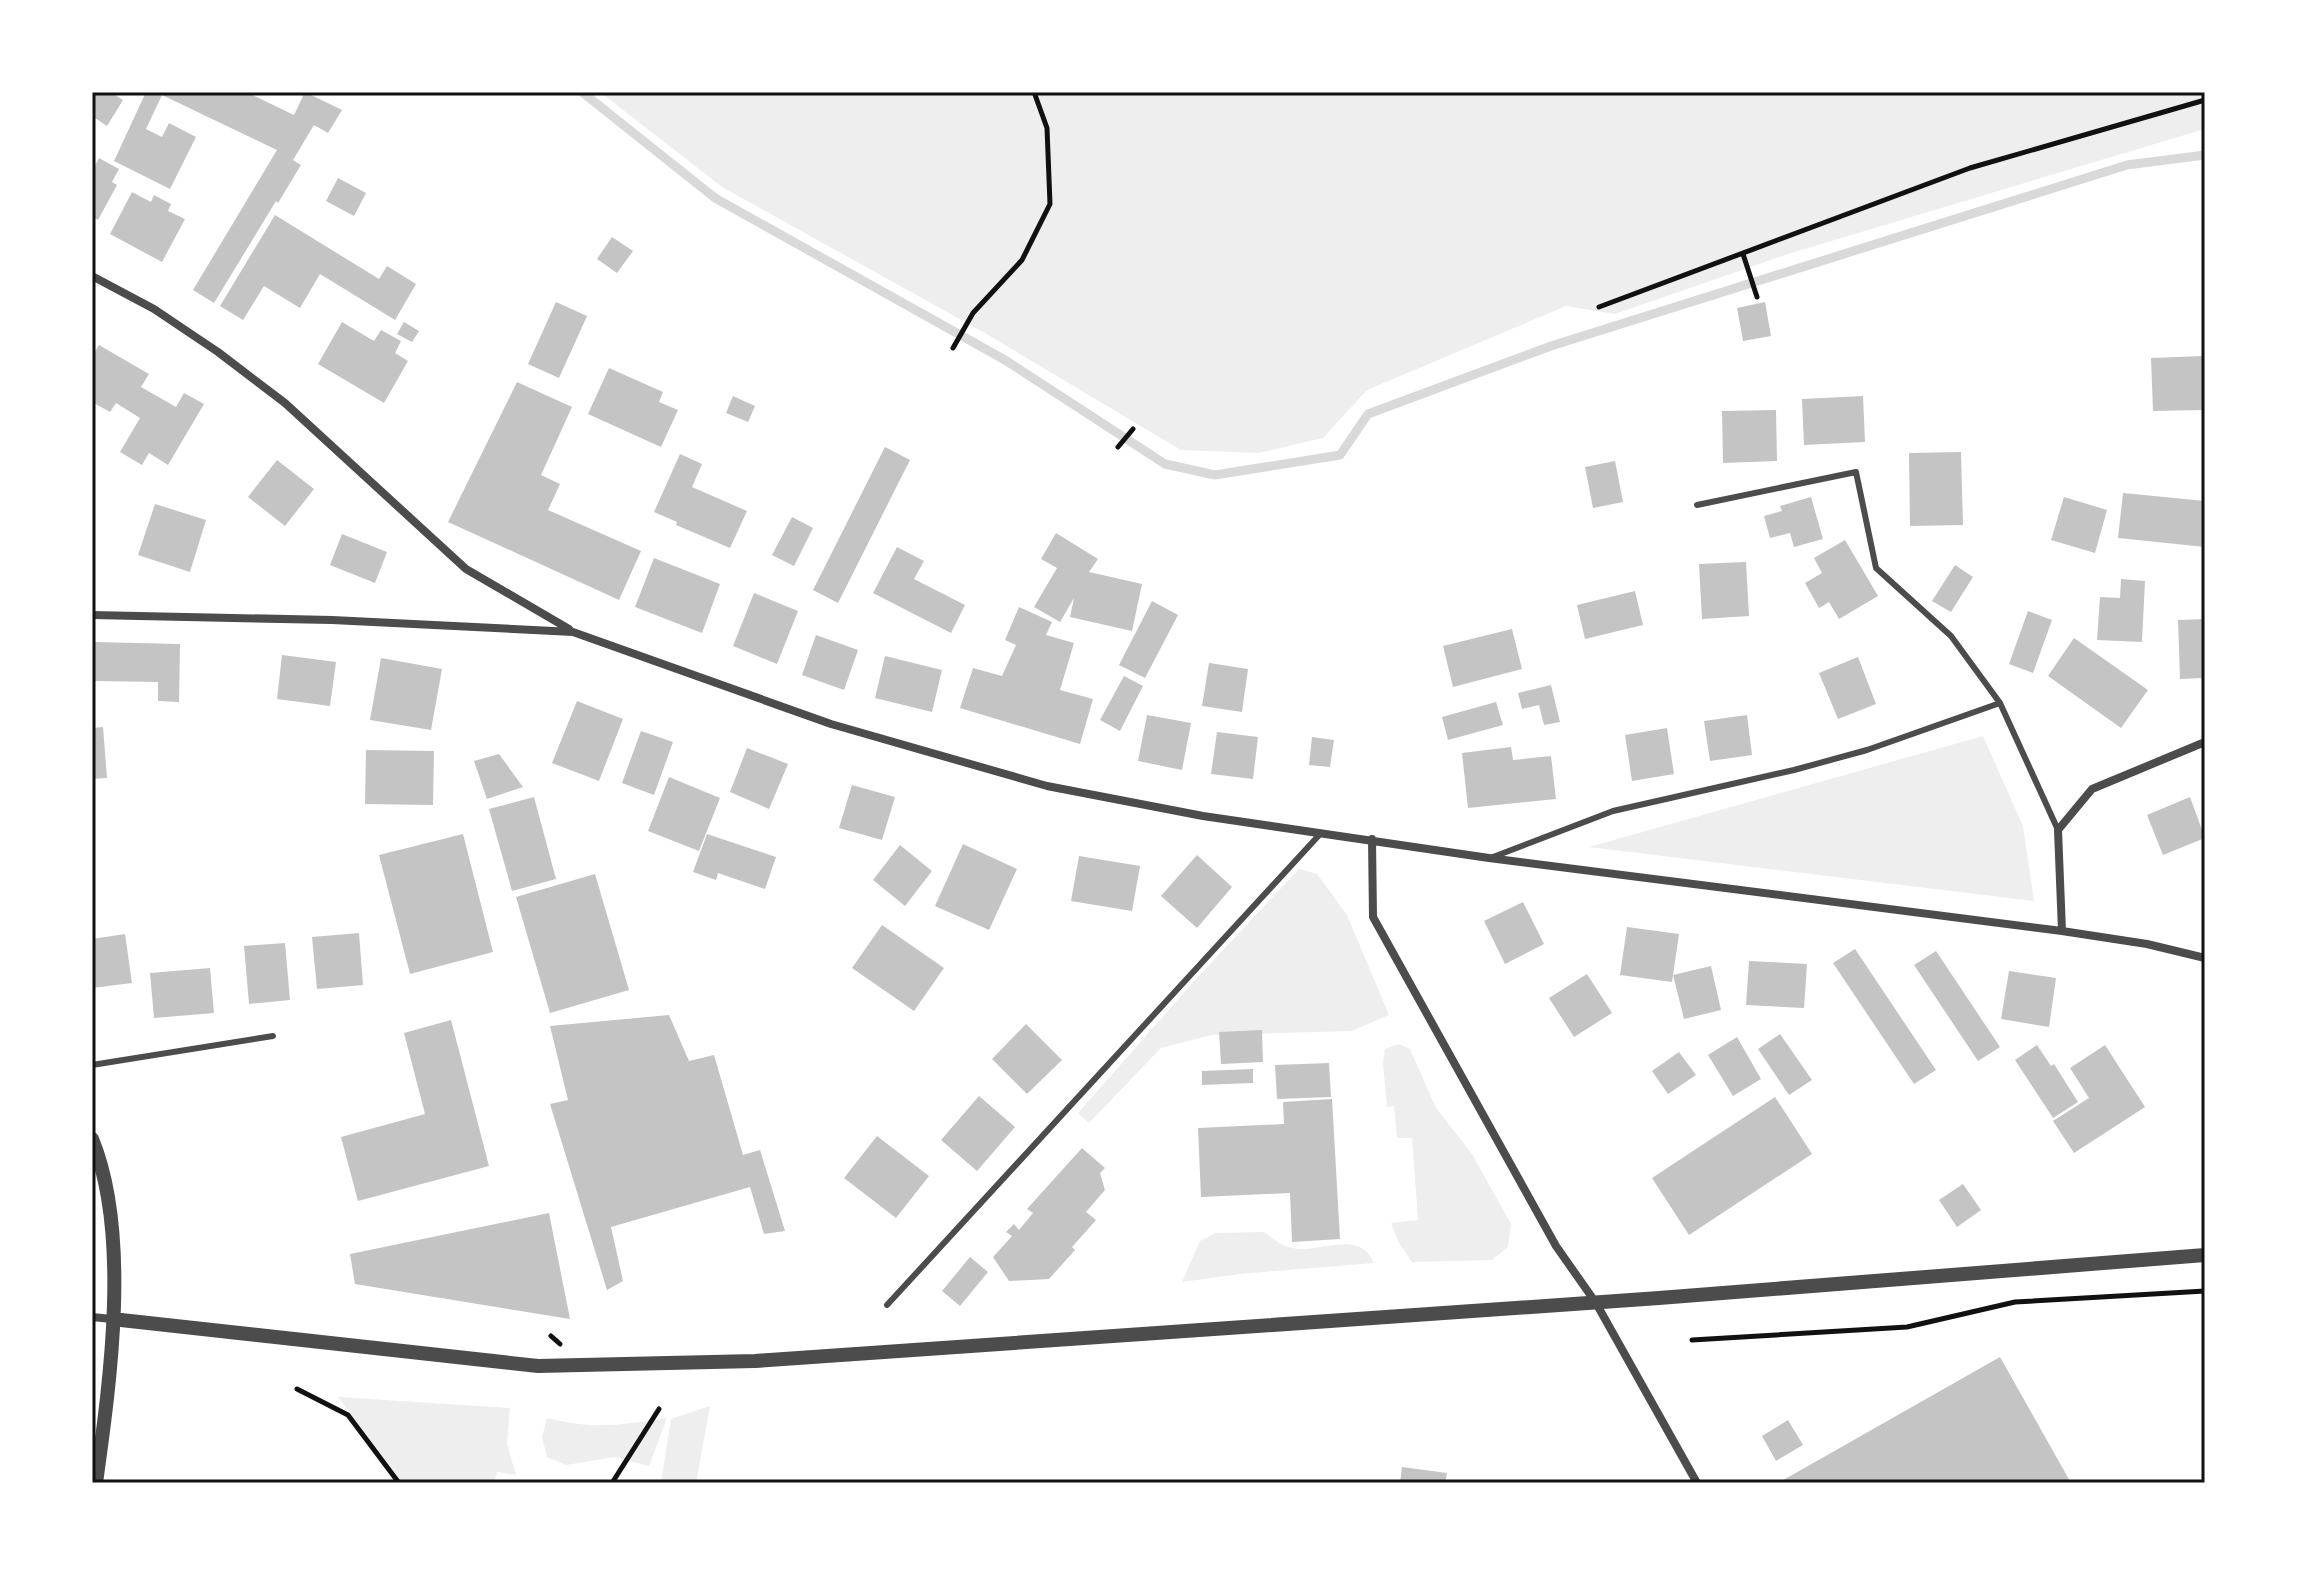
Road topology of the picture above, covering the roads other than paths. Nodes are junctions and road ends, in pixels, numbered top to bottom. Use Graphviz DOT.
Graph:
graph roads {
  1 [pos="92,276"];
  2 [pos="1697,505"];
  3 [pos="92,615"];
  4 [pos="573,632"];
  5 [pos="2000,703"];
  6 [pos="2205,742"];
  7 [pos="2058,830"];
  8 [pos="1321,833"];
  9 [pos="1372,839"];
  10 [pos="1489,858"];
  11 [pos="2062,931"];
  12 [pos="2205,958"];
  13 [pos="273,1036"];
  14 [pos="92,1065"];
  15 [pos="92,1139"];
  16 [pos="2205,1255"];
  17 [pos="1596,1303"];
  18 [pos="887,1305"];
  19 [pos="92,1317"];
  20 [pos="112,1319"];
  21 [pos="96,1483"];
  22 [pos="1697,1483"];
  1 -- 4 [label="street"];
  2 -- 5 [label="lane"];
  3 -- 4 [label="street"];
  4 -- 8 [label="street"];
  5 -- 7 [label="lane"];
  5 -- 10 [label="lane"];
  6 -- 7 [label="street"];
  7 -- 11 [label="street"];
  8 -- 9 [label="street"];
  8 -- 18 [label="lane"];
  9 -- 10 [label="street"];
  9 -- 17 [label="street"];
  10 -- 11 [label="street"];
  11 -- 12 [label="street"];
  13 -- 14 [label="lane"];
  15 -- 20 [label="street"];
  16 -- 17 [label="street"];
  17 -- 20 [label="street"];
  17 -- 22 [label="street"];
  19 -- 20 [label="street"];
  20 -- 21 [label="street"];
}
